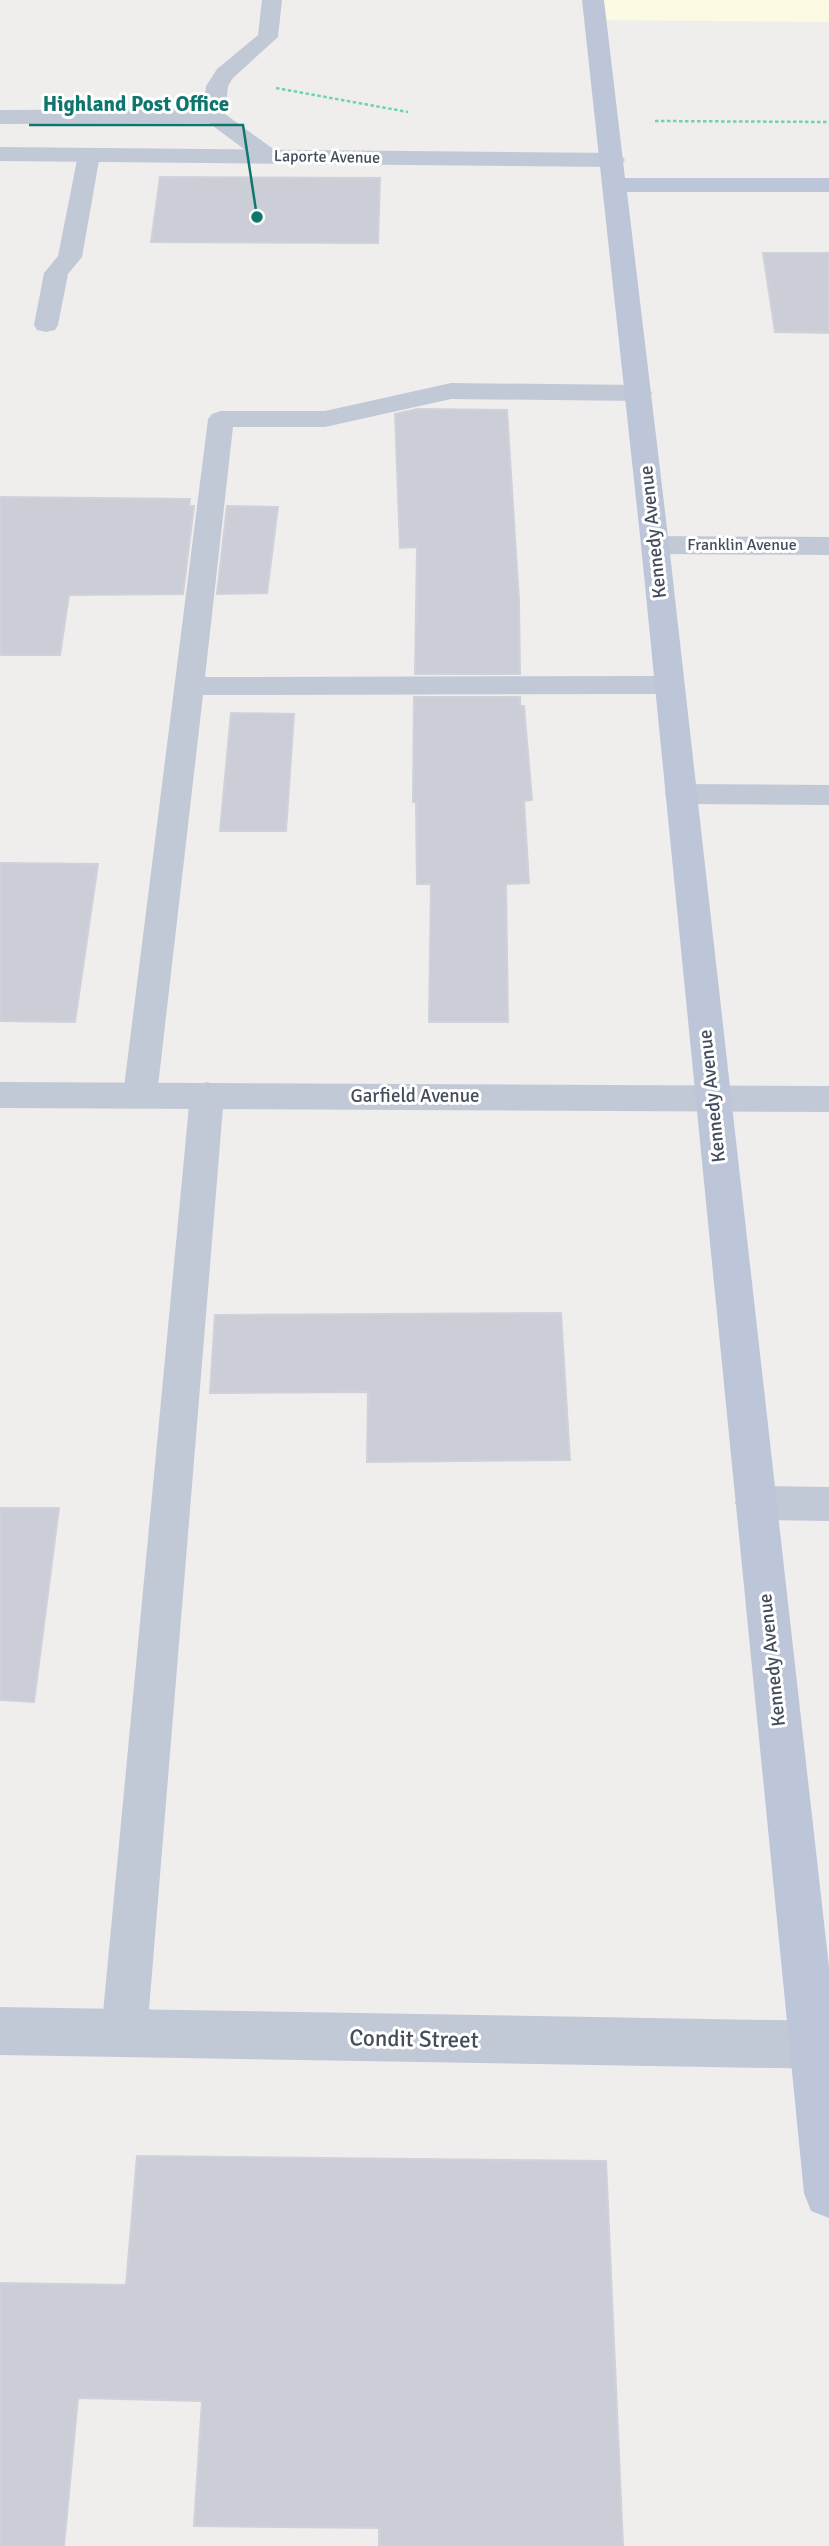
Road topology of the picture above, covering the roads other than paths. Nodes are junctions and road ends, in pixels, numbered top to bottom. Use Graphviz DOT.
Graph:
graph roads {
  1 [pos="272,0"];
  2 [pos="593,0"];
  3 [pos="214,116"];
  4 [pos="0,117"];
  5 [pos="0,154"];
  6 [pos="89,155"];
  7 [pos="268,156"];
  8 [pos="614,172"];
  9 [pos="829,185"];
  10 [pos="46,325"];
  11 [pos="639,393"];
  12 [pos="655,545"];
  13 [pos="829,546"];
  14 [pos="670,685"];
  15 [pos="189,686"];
  16 [pos="680,794"];
  17 [pos="829,795"];
  18 [pos="0,1095"];
  19 [pos="140,1095"];
  20 [pos="207,1095"];
  21 [pos="712,1098"];
  22 [pos="829,1099"];
  23 [pos="755,1503"];
  24 [pos="829,1504"];
  25 [pos="0,2031"];
  26 [pos="124,2034"];
  27 [pos="821,2045"];
  28 [pos="829,2193"];
  1 -- 3 [label="lane"];
  2 -- 8 [label="street, Kennedy Avenue"];
  3 -- 4 [label="lane"];
  3 -- 7 [label="lane"];
  5 -- 6 [label="street, Laporte Avenue"];
  6 -- 7 [label="street, Laporte Avenue"];
  6 -- 10 [label="lane"];
  7 -- 8 [label="street, Laporte Avenue"];
  8 -- 9 [label="street, Laporte Avenue"];
  8 -- 11 [label="street, Kennedy Avenue"];
  11 -- 12 [label="street, Kennedy Avenue"];
  11 -- 15 [label="lane"];
  12 -- 13 [label="street, Franklin Avenue"];
  12 -- 14 [label="street, Kennedy Avenue"];
  14 -- 15 [label="lane"];
  14 -- 16 [label="street, Kennedy Avenue"];
  15 -- 19 [label="lane"];
  16 -- 17 [label="lane"];
  16 -- 21 [label="street, Kennedy Avenue"];
  18 -- 19 [label="street, Garfield Avenue"];
  19 -- 20 [label="street, Garfield Avenue"];
  20 -- 21 [label="street, Garfield Avenue"];
  20 -- 26 [label="lane"];
  21 -- 22 [label="street, Garfield Avenue"];
  21 -- 23 [label="street, Kennedy Avenue"];
  23 -- 24 [label="lane"];
  23 -- 27 [label="street, Kennedy Avenue"];
  25 -- 26 [label="street, Condit Street"];
  26 -- 27 [label="street, Condit Street"];
  27 -- 28 [label="street, Kennedy Avenue"];
}
